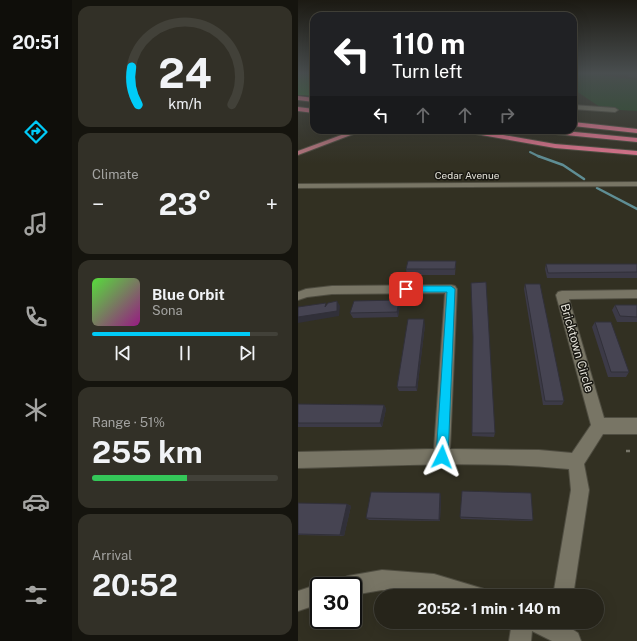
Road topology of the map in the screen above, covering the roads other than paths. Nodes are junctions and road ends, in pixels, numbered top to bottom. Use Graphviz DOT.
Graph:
graph roads {
  1 [pos="298,108"];
  2 [pos="577,108"];
  3 [pos="310,110"];
  4 [pos="614,110"];
  5 [pos="577,124"];
  6 [pos="577,124"];
  7 [pos="637,128"];
  8 [pos="637,131"];
  9 [pos="350,134"];
  10 [pos="487,134"];
  11 [pos="576,134"];
  12 [pos="637,140"];
  13 [pos="298,153"];
  14 [pos="637,153"];
  15 [pos="637,184"];
  16 [pos="298,186"];
  17 [pos="637,294"];
  18 [pos="298,296"];
  19 [pos="599,426"];
  20 [pos="637,426"];
  21 [pos="442,457"];
  22 [pos="298,460"];
  23 [pos="576,462"];
  24 [pos="362,584"];
  25 [pos="452,589"];
  26 [pos="565,589"];
  27 [pos="310,597"];
  28 [pos="298,601"];
  29 [pos="522,629"];
  30 [pos="520,641"];
  1 -- 3 [label="highway"];
  2 -- 4 [label="street"];
  5 -- 7 [label="highway"];
  6 -- 8 [label="highway"];
  9 -- 13 [label="main road"];
  10 -- 14 [label="highway"];
  11 -- 12 [label="highway"];
  15 -- 16 [label="street, Cedar Avenue"];
  17 -- 19 [label="street, Bricktown Circle"];
  18 -- 21 [label="street"];
  19 -- 20 [label="street"];
  19 -- 23 [label="street"];
  21 -- 22 [label="street"];
  21 -- 23 [label="street"];
  23 -- 26 [label="street"];
  24 -- 25 [label="street"];
  27 -- 28 [label="street"];
  29 -- 30 [label="street"];
}
